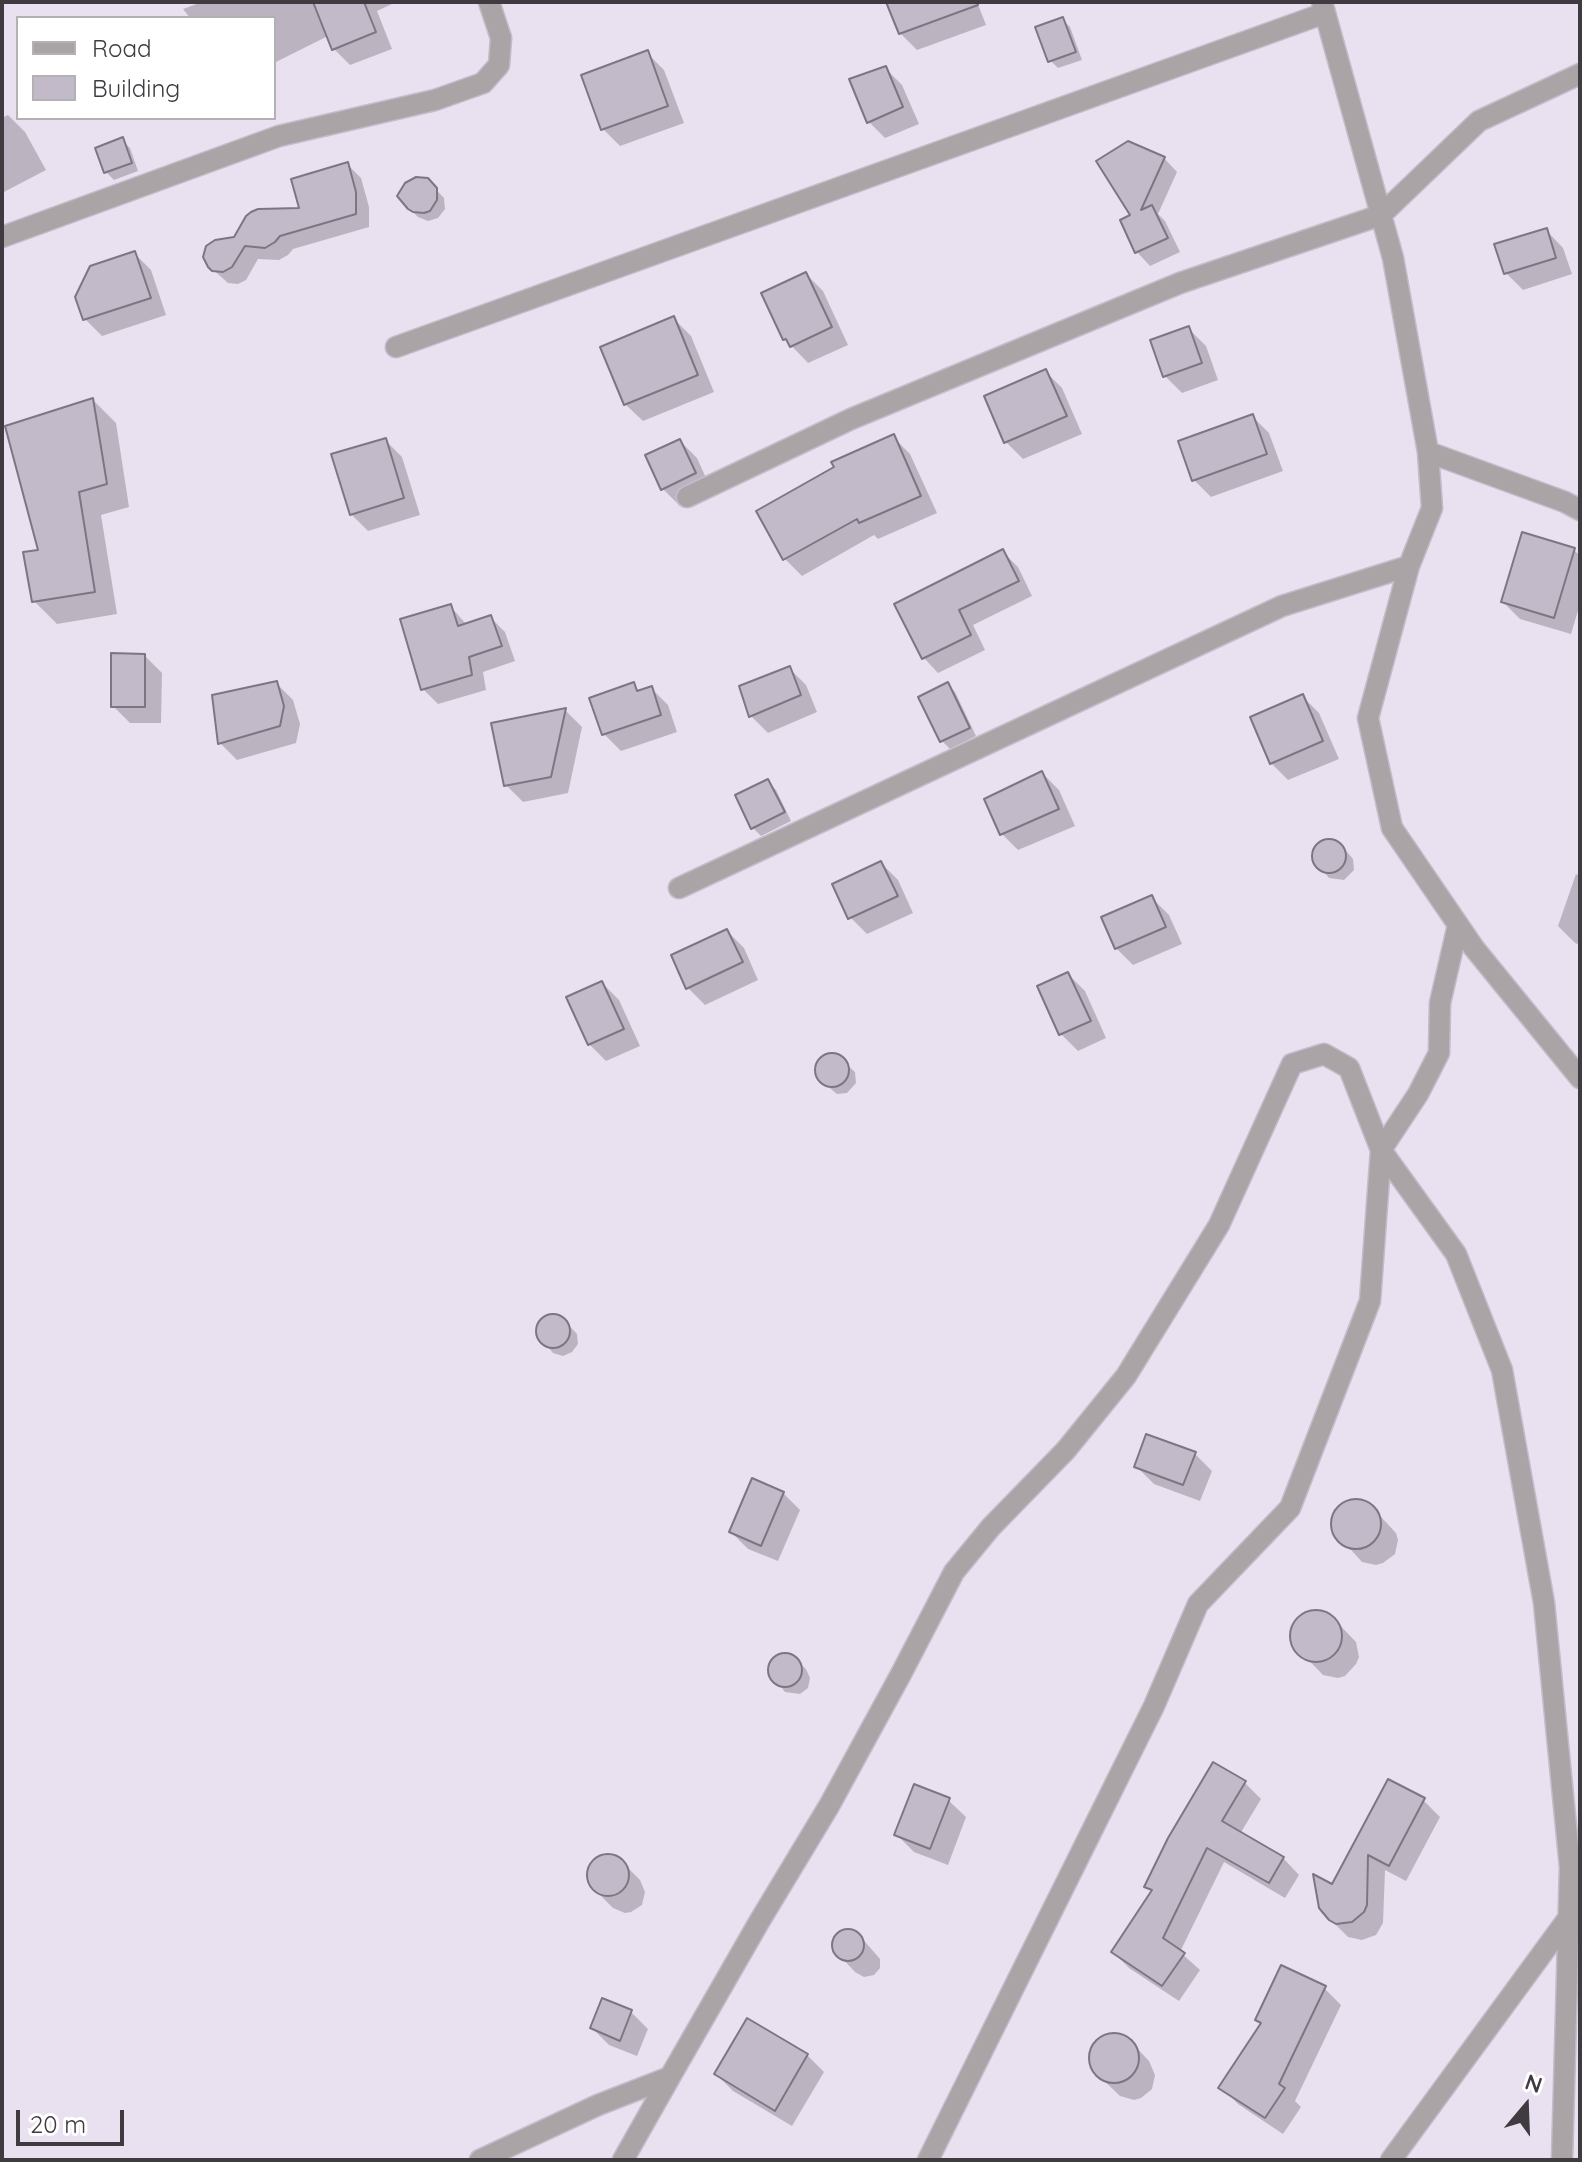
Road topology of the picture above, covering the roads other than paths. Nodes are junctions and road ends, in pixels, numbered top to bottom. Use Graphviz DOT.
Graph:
graph roads {
  1 [pos="489,2"];
  2 [pos="1324,7"];
  3 [pos="1580,75"];
  4 [pos="1381,215"];
  5 [pos="2,237"];
  6 [pos="396,347"];
  7 [pos="1428,452"];
  8 [pos="687,497"];
  9 [pos="1580,510"];
  10 [pos="1409,566"];
  11 [pos="679,888"];
  12 [pos="1458,925"];
  13 [pos="1578,1074"];
  14 [pos="1381,1150"];
  15 [pos="1569,1917"];
  16 [pos="670,2077"];
  17 [pos="480,2160"];
  18 [pos="623,2160"];
  19 [pos="928,2160"];
  20 [pos="1391,2160"];
  21 [pos="1562,2160"];
  1 -- 5 [label="street"];
  2 -- 4 [label="street"];
  2 -- 6 [label="street"];
  3 -- 4 [label="street"];
  4 -- 7 [label="street"];
  4 -- 8 [label="street"];
  7 -- 9 [label="street"];
  7 -- 10 [label="street"];
  10 -- 11 [label="street"];
  10 -- 12 [label="street"];
  12 -- 13 [label="street"];
  12 -- 14 [label="street"];
  14 -- 15 [label="street"];
  14 -- 16 [label="street"];
  14 -- 19 [label="street"];
  15 -- 20 [label="street"];
  15 -- 21 [label="street"];
  16 -- 17 [label="street"];
  16 -- 18 [label="street"];
}
